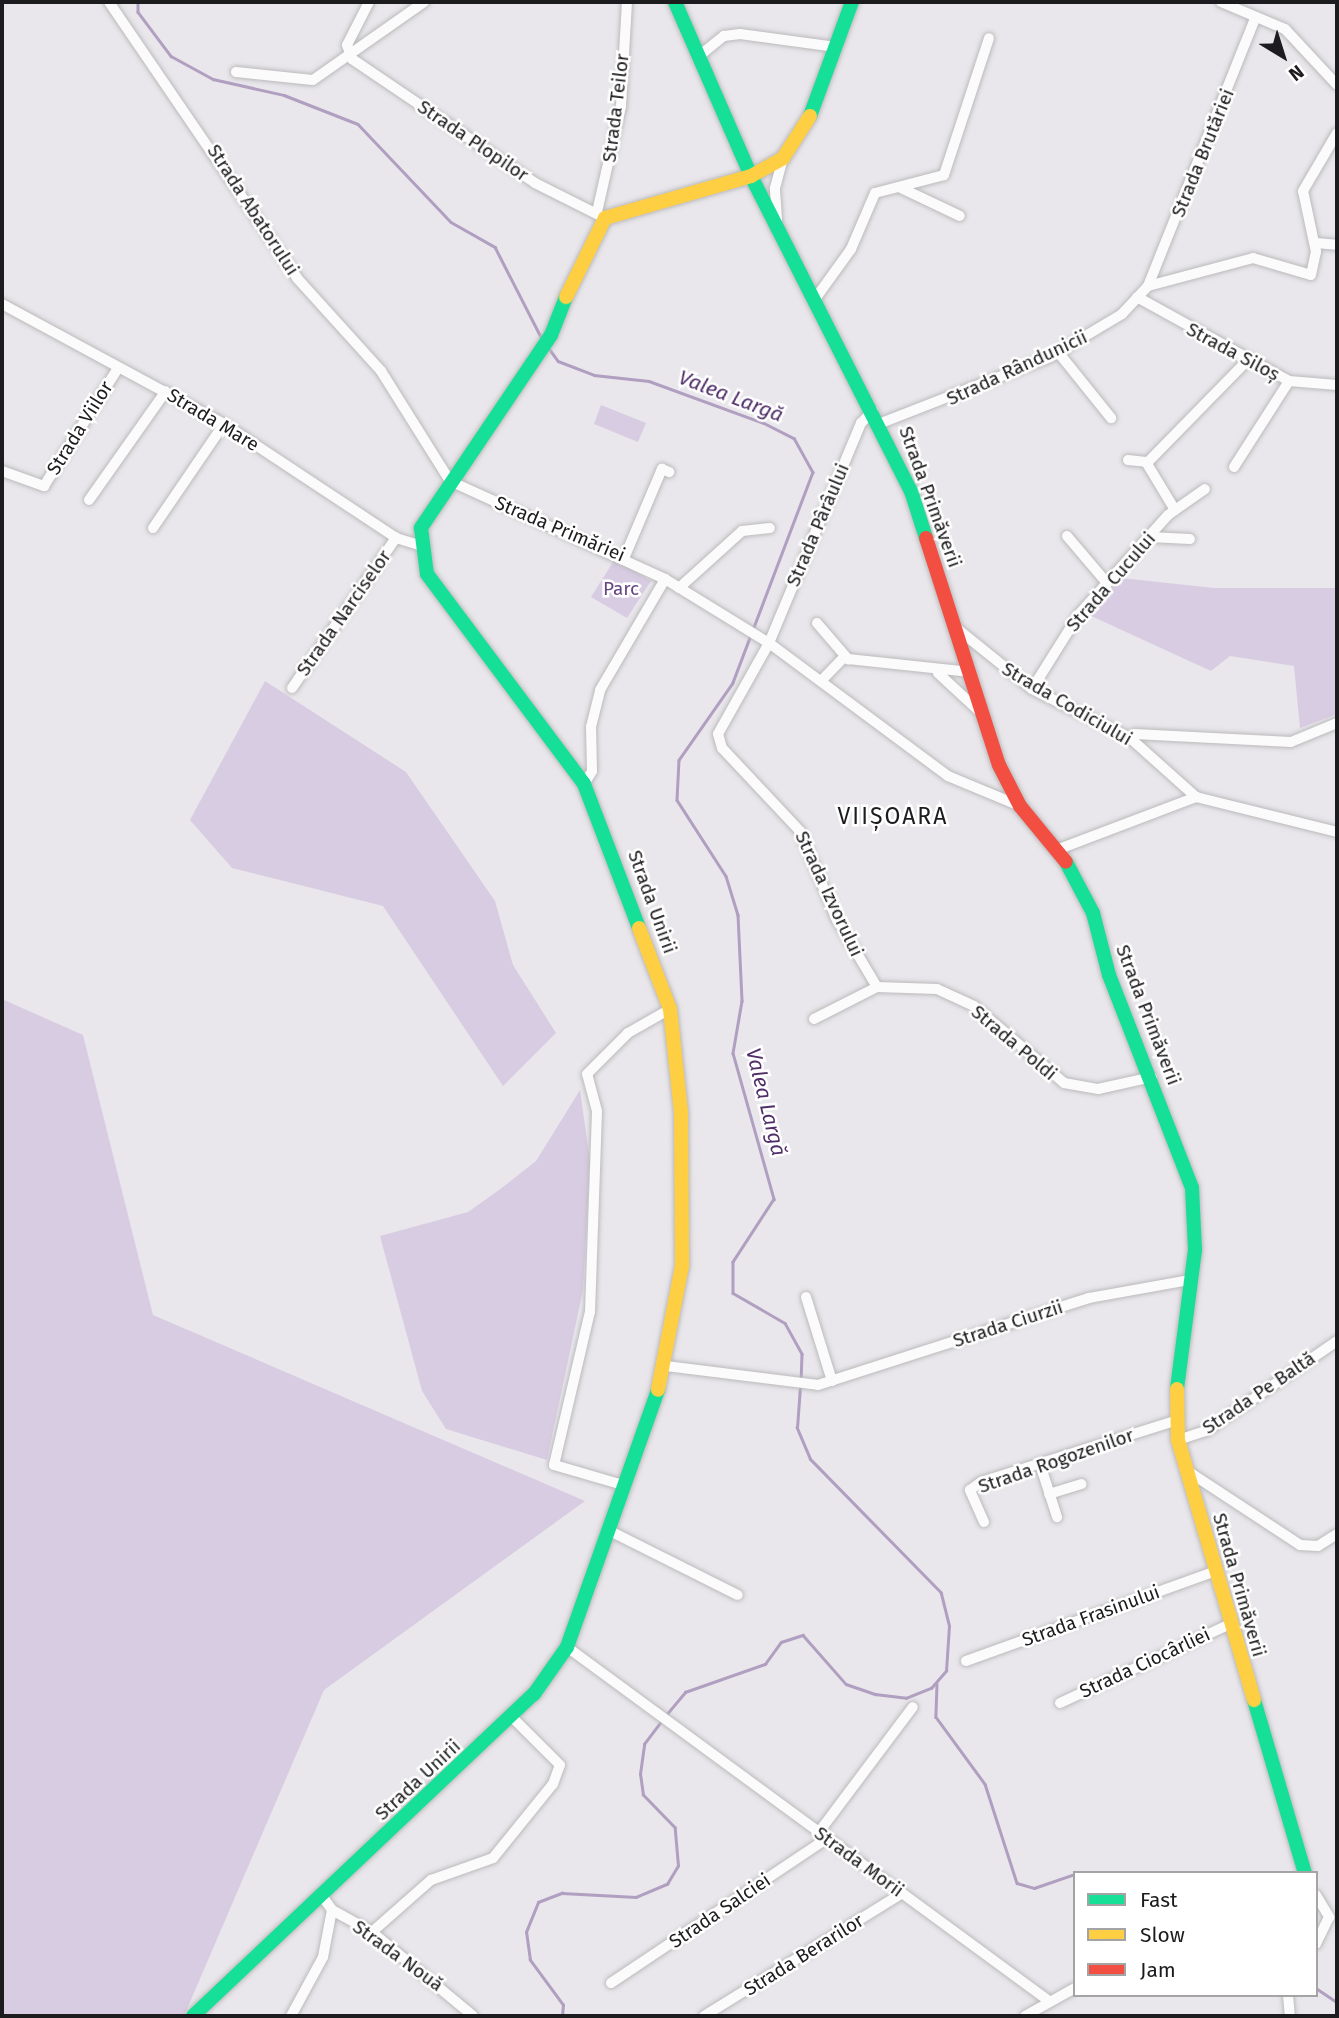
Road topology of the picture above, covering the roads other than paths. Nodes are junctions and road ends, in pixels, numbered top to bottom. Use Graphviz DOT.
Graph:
graph roads {
  1 [pos="109,2"];
  2 [pos="369,2"];
  3 [pos="424,2"];
  4 [pos="627,2"];
  5 [pos="676,2"];
  6 [pos="852,2"];
  7 [pos="1221,2"];
  8 [pos="1255,18"];
  9 [pos="989,38"];
  10 [pos="836,47"];
  11 [pos="347,54"];
  12 [pos="699,56"];
  13 [pos="236,72"];
  14 [pos="1337,85"];
  15 [pos="1337,133"];
  16 [pos="783,158"];
  17 [pos="751,176"];
  18 [pos="901,188"];
  19 [pos="601,215"];
  20 [pos="960,216"];
  21 [pos="777,219"];
  22 [pos="1315,243"];
  23 [pos="1337,245"];
  24 [pos="1149,286"];
  25 [pos="1137,297"];
  26 [pos="815,299"];
  27 [pos="2,304"];
  28 [pos="1058,352"];
  29 [pos="1247,361"];
  30 [pos="118,368"];
  31 [pos="1289,381"];
  32 [pos="1337,384"];
  33 [pos="166,391"];
  34 [pos="877,416"];
  35 [pos="1111,418"];
  36 [pos="224,424"];
  37 [pos="1128,460"];
  38 [pos="1147,463"];
  39 [pos="1234,467"];
  40 [pos="2,471"];
  41 [pos="669,472"];
  42 [pos="450,481"];
  43 [pos="1205,489"];
  44 [pos="89,500"];
  45 [pos="1175,509"];
  46 [pos="153,528"];
  47 [pos="770,528"];
  48 [pos="1067,536"];
  49 [pos="1149,537"];
  50 [pos="396,538"];
  51 [pos="1190,539"];
  52 [pos="419,545"];
  53 [pos="625,556"];
  54 [pos="665,579"];
  55 [pos="1107,583"];
  56 [pos="680,588"];
  57 [pos="817,623"];
  58 [pos="955,627"];
  59 [pos="764,641"];
  60 [pos="844,657"];
  61 [pos="937,672"];
  62 [pos="970,672"];
  63 [pos="821,681"];
  64 [pos="292,688"];
  65 [pos="1032,689"];
  66 [pos="984,716"];
  67 [pos="1337,723"];
  68 [pos="1130,738"];
  69 [pos="584,784"];
  70 [pos="1196,797"];
  71 [pos="1020,806"];
  72 [pos="1337,834"];
  73 [pos="1059,849"];
  74 [pos="877,987"];
  75 [pos="670,1009"];
  76 [pos="814,1019"];
  77 [pos="1152,1077"];
  78 [pos="1189,1280"];
  79 [pos="806,1297"];
  80 [pos="1337,1340"];
  81 [pos="666,1367"];
  82 [pos="832,1381"];
  83 [pos="1175,1420"];
  84 [pos="1178,1440"];
  85 [pos="1040,1464"];
  86 [pos="1189,1472"];
  87 [pos="1082,1484"];
  88 [pos="623,1485"];
  89 [pos="1049,1494"];
  90 [pos="1057,1517"];
  91 [pos="984,1522"];
  92 [pos="608,1530"];
  93 [pos="1337,1534"];
  94 [pos="1216,1571"];
  95 [pos="738,1595"];
  96 [pos="1230,1623"];
  97 [pos="567,1647"];
  98 [pos="966,1661"];
  99 [pos="1060,1703"];
  100 [pos="913,1707"];
  101 [pos="512,1717"];
  102 [pos="824,1835"];
  103 [pos="1304,1871"];
  104 [pos="902,1893"];
  105 [pos="322,1896"];
  106 [pos="1318,1898"];
  107 [pos="332,1910"];
  108 [pos="1329,1917"];
  109 [pos="1337,1926"];
  110 [pos="372,1932"];
  111 [pos="1318,1940"];
  112 [pos="611,1983"];
  113 [pos="1073,1989"];
  114 [pos="1288,1997"];
  115 [pos="1049,2001"];
  116 [pos="474,2014"];
  117 [pos="194,2016"];
  118 [pos="291,2016"];
  119 [pos="704,2016"];
  120 [pos="1025,2016"];
  121 [pos="1290,2016"];
  1 -- 42 [label="street, Strada Abatorului"];
  2 -- 11 [label="street"];
  3 -- 11 [label="street"];
  4 -- 19 [label="street, Strada Teilor"];
  5 -- 12 [label="main road, Strada Primăverii"];
  6 -- 10 [label="main road"];
  7 -- 8 [label="street"];
  8 -- 14 [label="street"];
  8 -- 24 [label="street, Strada Brutăriei"];
  9 -- 18 [label="street"];
  10 -- 12 [label="street"];
  10 -- 16 [label="main road"];
  11 -- 13 [label="street"];
  11 -- 19 [label="street, Strada Plopilor"];
  12 -- 17 [label="main road, Strada Primăverii"];
  15 -- 22 [label="street, Strada Rândunicii"];
  16 -- 17 [label="main road"];
  16 -- 21 [label="street"];
  17 -- 19 [label="main road"];
  17 -- 21 [label="main road, Strada Primăverii"];
  18 -- 20 [label="street"];
  18 -- 26 [label="street"];
  19 -- 42 [label="main road"];
  21 -- 26 [label="main road, Strada Primăverii"];
  22 -- 23 [label="street"];
  22 -- 24 [label="street, Strada Rândunicii"];
  24 -- 25 [label="street, Strada Rândunicii"];
  25 -- 28 [label="street, Strada Rândunicii"];
  25 -- 29 [label="street, Strada Siloș"];
  26 -- 34 [label="main road, Strada Primăverii"];
  27 -- 30 [label="street, Strada Mare"];
  28 -- 34 [label="street, Strada Rândunicii"];
  28 -- 35 [label="street"];
  29 -- 31 [label="street, Strada Siloș"];
  29 -- 38 [label="street"];
  30 -- 33 [label="street, Strada Mare"];
  30 -- 40 [label="street, Strada Viilor"];
  31 -- 32 [label="street, Strada Siloș"];
  31 -- 39 [label="street"];
  33 -- 36 [label="street, Strada Mare"];
  33 -- 44 [label="street"];
  34 -- 58 [label="main road, Strada Primăverii"];
  34 -- 59 [label="street, Strada Pârâului"];
  36 -- 46 [label="street"];
  36 -- 50 [label="street, Strada Mare"];
  37 -- 38 [label="street"];
  38 -- 45 [label="street"];
  41 -- 53 [label="street"];
  42 -- 52 [label="main road"];
  42 -- 53 [label="street, Strada Primăriei"];
  43 -- 45 [label="street, Strada Cucului"];
  45 -- 49 [label="street, Strada Cucului"];
  47 -- 56 [label="street"];
  48 -- 55 [label="street"];
  49 -- 51 [label="street"];
  49 -- 55 [label="street, Strada Cucului"];
  50 -- 52 [label="street, Strada Mare"];
  50 -- 64 [label="street, Strada Narciselor"];
  52 -- 69 [label="main road, Strada Unirii"];
  53 -- 54 [label="street, Strada Primăriei"];
  54 -- 56 [label="street, Strada Primăriei"];
  54 -- 69 [label="street"];
  55 -- 65 [label="street, Strada Cucului"];
  56 -- 59 [label="street, Strada Primăriei"];
  57 -- 60 [label="street"];
  58 -- 62 [label="main road, Strada Primăverii"];
  58 -- 65 [label="street, Strada Codiciului"];
  59 -- 63 [label="street, Strada Primăriei"];
  59 -- 74 [label="street, Strada Izvorului"];
  60 -- 61 [label="street"];
  60 -- 63 [label="street"];
  61 -- 62 [label="street"];
  61 -- 66 [label="street"];
  62 -- 66 [label="main road, Strada Primăverii"];
  63 -- 71 [label="street, Strada Primăriei"];
  65 -- 68 [label="street, Strada Codiciului"];
  66 -- 71 [label="main road, Strada Primăverii"];
  67 -- 68 [label="street"];
  68 -- 70 [label="street, Strada Codiciului"];
  69 -- 75 [label="main road, Strada Unirii"];
  70 -- 72 [label="street, Strada Codiciului"];
  70 -- 73 [label="street"];
  71 -- 73 [label="main road, Strada Primăverii"];
  73 -- 77 [label="main road, Strada Primăverii"];
  74 -- 76 [label="street"];
  74 -- 77 [label="street, Strada Poldi"];
  75 -- 81 [label="main road, Strada Unirii"];
  75 -- 88 [label="street"];
  77 -- 78 [label="main road, Strada Primăverii"];
  78 -- 82 [label="street, Strada Ciurzii"];
  78 -- 83 [label="main road, Strada Primăverii"];
  79 -- 82 [label="street"];
  80 -- 84 [label="street, Strada Pe Baltă"];
  81 -- 82 [label="street, Strada Ciurzii"];
  81 -- 88 [label="main road, Strada Unirii"];
  83 -- 84 [label="main road, Strada Primăverii"];
  83 -- 85 [label="street, Strada Rogozenilor"];
  84 -- 86 [label="main road, Strada Primăverii"];
  85 -- 89 [label="street"];
  85 -- 91 [label="street, Strada Rogozenilor"];
  86 -- 93 [label="street"];
  86 -- 94 [label="main road, Strada Primăverii"];
  87 -- 89 [label="street"];
  88 -- 92 [label="main road, Strada Unirii"];
  89 -- 90 [label="street"];
  92 -- 95 [label="street"];
  92 -- 97 [label="main road, Strada Unirii"];
  94 -- 96 [label="main road, Strada Primăverii"];
  94 -- 98 [label="street, Strada Frasinului"];
  96 -- 99 [label="street, Strada Ciocârliei"];
  96 -- 103 [label="main road, Strada Primăverii"];
  97 -- 101 [label="main road, Strada Unirii"];
  97 -- 102 [label="street, Strada Morii"];
  100 -- 102 [label="street"];
  101 -- 105 [label="main road, Strada Unirii"];
  101 -- 110 [label="street"];
  102 -- 104 [label="street, Strada Morii"];
  102 -- 112 [label="street, Strada Salciei"];
  104 -- 115 [label="street, Strada Morii"];
  104 -- 119 [label="street, Strada Berarilor"];
  105 -- 107 [label="street, Strada Nouă"];
  105 -- 117 [label="main road, Strada Unirii"];
  106 -- 108 [label="street"];
  107 -- 110 [label="street, Strada Nouă"];
  107 -- 118 [label="street"];
  108 -- 109 [label="street"];
  108 -- 111 [label="street"];
  110 -- 116 [label="street, Strada Nouă"];
  113 -- 115 [label="street"];
  114 -- 121 [label="street"];
  115 -- 120 [label="street"];
}
